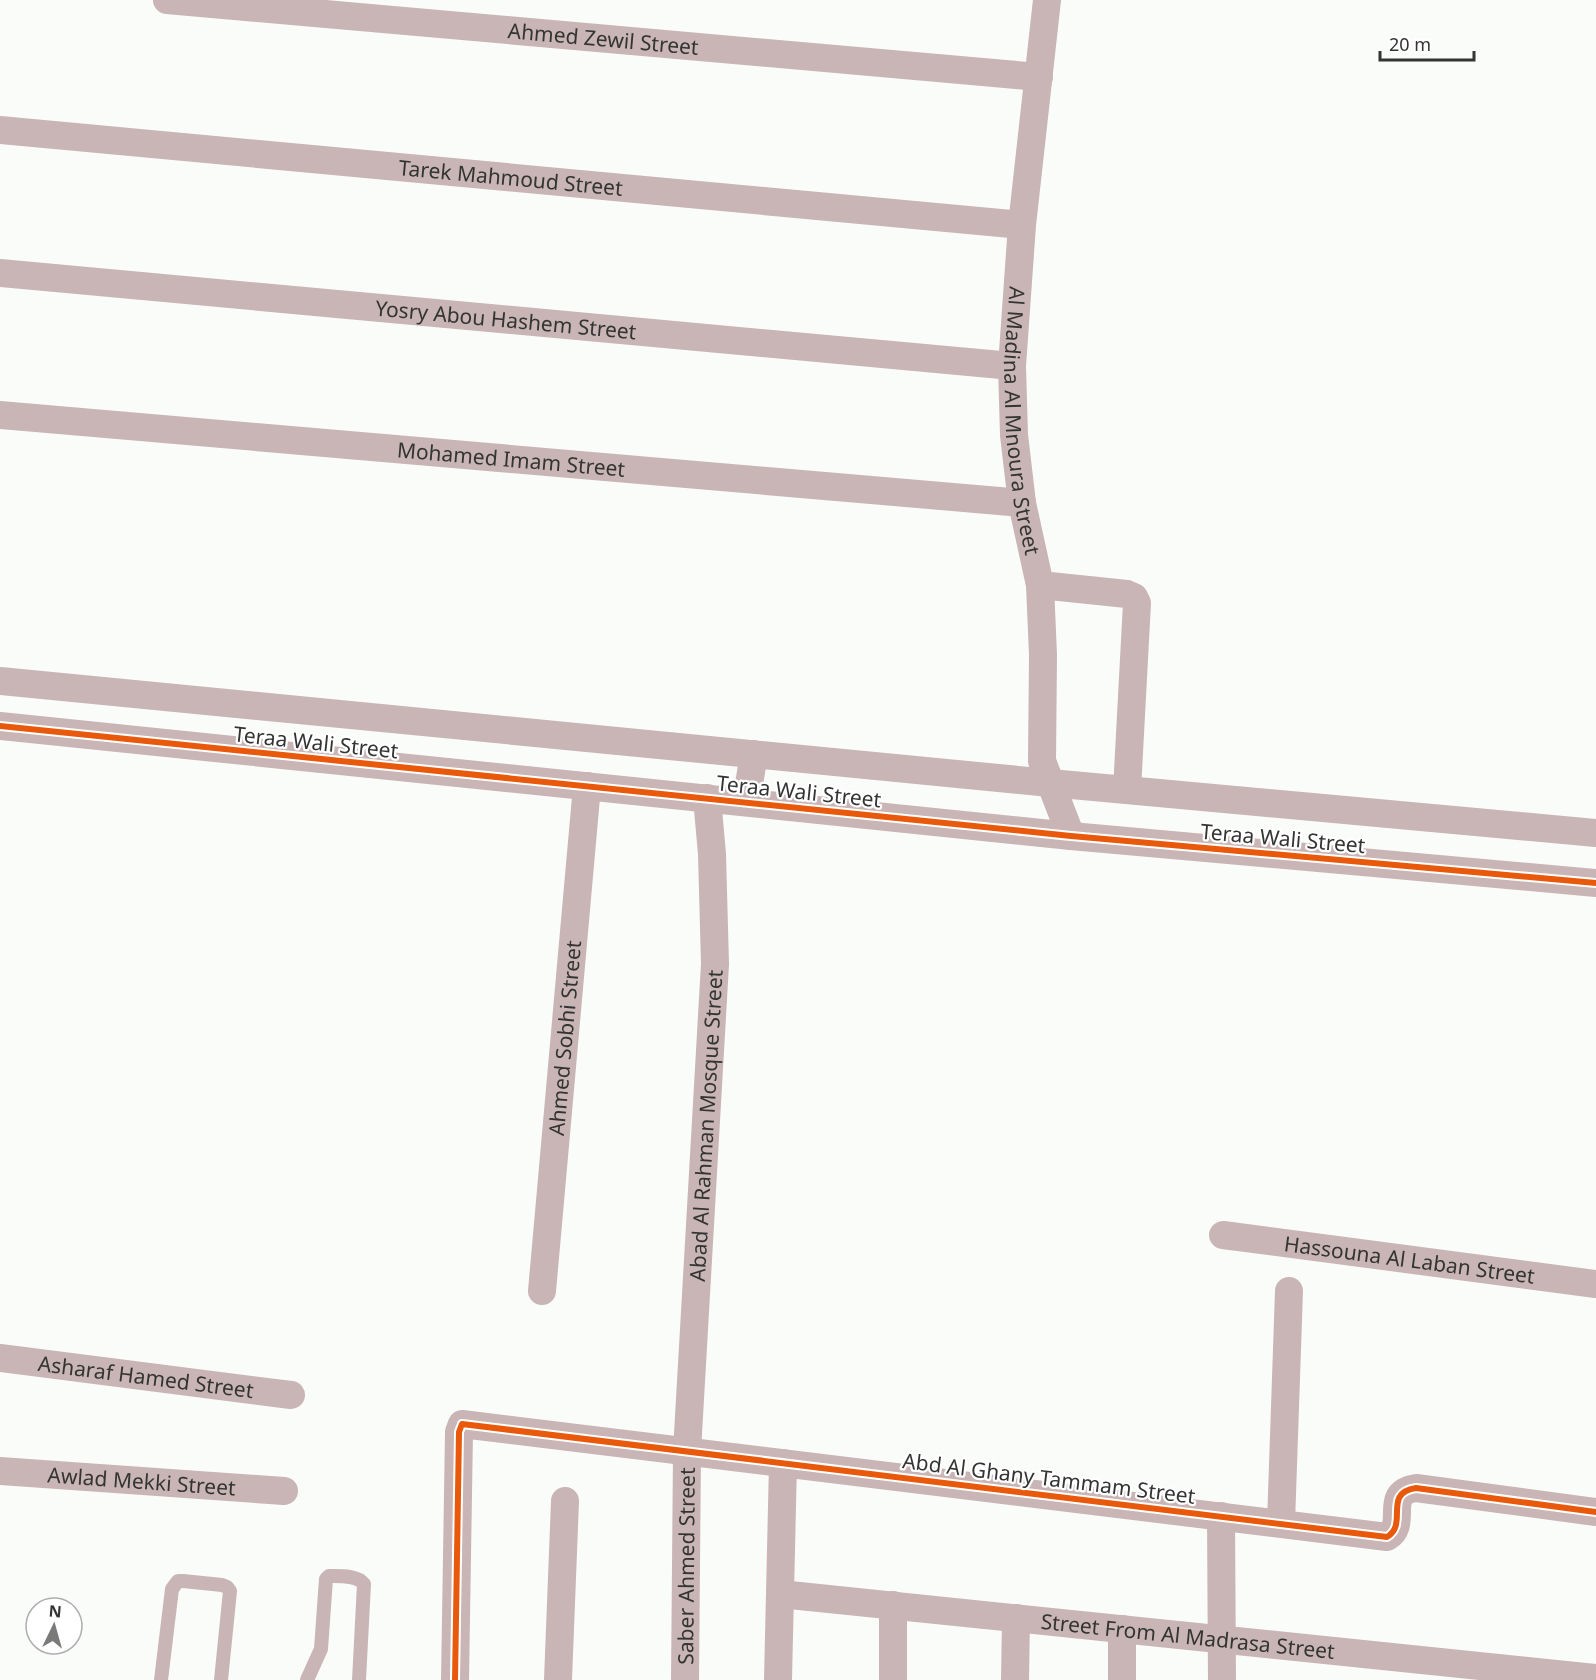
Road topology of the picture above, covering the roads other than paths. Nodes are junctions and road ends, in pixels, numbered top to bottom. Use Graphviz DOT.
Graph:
graph roads {
  1 [pos="167,0"];
  2 [pos="1047,0"];
  3 [pos="1039,77"];
  4 [pos="0,130"];
  5 [pos="1022,225"];
  6 [pos="0,273"];
  7 [pos="1012,366"];
  8 [pos="0,415"];
  9 [pos="1022,503"];
  10 [pos="1040,585"];
  11 [pos="0,681"];
  12 [pos="227,703"];
  13 [pos="0,726"];
  14 [pos="224,749"];
  15 [pos="753,754"];
  16 [pos="1050,783"];
  17 [pos="587,786"];
  18 [pos="1127,790"];
  19 [pos="707,798"];
  20 [pos="746,802"];
  21 [pos="1596,833"];
  22 [pos="1071,836"];
  23 [pos="1596,883"];
  24 [pos="1223,1235"];
  25 [pos="1596,1284"];
  26 [pos="542,1291"];
  27 [pos="1289,1291"];
  28 [pos="0,1358"];
  29 [pos="291,1395"];
  30 [pos="687,1451"];
  31 [pos="783,1463"];
  32 [pos="0,1471"];
  33 [pos="284,1491"];
  34 [pos="564,1501"];
  35 [pos="1596,1512"];
  36 [pos="1221,1516"];
  37 [pos="1281,1523"];
  38 [pos="780,1594"];
  39 [pos="893,1605"];
  40 [pos="1016,1618"];
  41 [pos="1122,1629"];
  42 [pos="1222,1639"];
  43 [pos="1596,1678"];
  44 [pos="161,1680"];
  45 [pos="221,1680"];
  46 [pos="307,1680"];
  47 [pos="359,1680"];
  48 [pos="455,1680"];
  49 [pos="558,1680"];
  50 [pos="684,1680"];
  51 [pos="778,1680"];
  52 [pos="893,1680"];
  53 [pos="1015,1680"];
  54 [pos="1122,1680"];
  55 [pos="1222,1680"];
  1 -- 3 [label="street, Ahmed Zewil Street"];
  2 -- 3 [label="street, Al Madina Al Mnoura Street"];
  3 -- 5 [label="street, Al Madina Al Mnoura Street"];
  4 -- 5 [label="street, Tarek Mahmoud Street"];
  5 -- 7 [label="street, Al Madina Al Mnoura Street"];
  6 -- 7 [label="street, Yosry Abou Hashem Street"];
  7 -- 9 [label="street, Al Madina Al Mnoura Street"];
  8 -- 9 [label="street, Mohamed Imam Street"];
  9 -- 10 [label="street, Al Madina Al Mnoura Street"];
  10 -- 16 [label="street, Al Madina Al Mnoura Street"];
  10 -- 18 [label="street"];
  11 -- 12 [label="street, Teraa Wali Street"];
  12 -- 14 [label="street"];
  12 -- 15 [label="street, Teraa Wali Street"];
  13 -- 14 [label="street, Teraa Wali Street"];
  14 -- 17 [label="street, Teraa Wali Street"];
  15 -- 16 [label="street, Teraa Wali Street"];
  15 -- 20 [label="street"];
  16 -- 18 [label="street, Teraa Wali Street"];
  16 -- 22 [label="street, Al Madina Al Mnoura Street"];
  17 -- 19 [label="street, Teraa Wali Street"];
  17 -- 26 [label="street, Ahmed Sobhi Street"];
  18 -- 21 [label="street, Teraa Wali Street"];
  19 -- 20 [label="street, Teraa Wali Street"];
  19 -- 30 [label="street, Abad Al Rahman Mosque Street"];
  20 -- 22 [label="street, Teraa Wali Street"];
  22 -- 23 [label="street, Teraa Wali Street"];
  24 -- 25 [label="street, Hassouna Al Laban Street"];
  27 -- 37 [label="street"];
  28 -- 29 [label="street, Asharaf Hamed Street"];
  30 -- 31 [label="street, Abd Al Ghany Tammam Street"];
  30 -- 48 [label="street, Abd Al Ghany Tammam Street"];
  30 -- 50 [label="street, Saber Ahmed Street"];
  31 -- 36 [label="street, Abd Al Ghany Tammam Street"];
  31 -- 38 [label="street"];
  32 -- 33 [label="street, Awlad Mekki Street"];
  34 -- 49 [label="street"];
  35 -- 37 [label="street, Abd Al Ghany Tammam Street"];
  36 -- 37 [label="street, Abd Al Ghany Tammam Street"];
  36 -- 42 [label="street"];
  38 -- 39 [label="street, Street From Al Madrasa Street"];
  38 -- 51 [label="street"];
  39 -- 40 [label="street, Street From Al Madrasa Street"];
  39 -- 52 [label="street"];
  40 -- 41 [label="street, Street From Al Madrasa Street"];
  40 -- 53 [label="street"];
  41 -- 42 [label="street, Street From Al Madrasa Street"];
  41 -- 54 [label="street"];
  42 -- 43 [label="street, Street From Al Madrasa Street"];
  42 -- 55 [label="street"];
  44 -- 45 [label="lane"];
  46 -- 47 [label="lane"];
}
